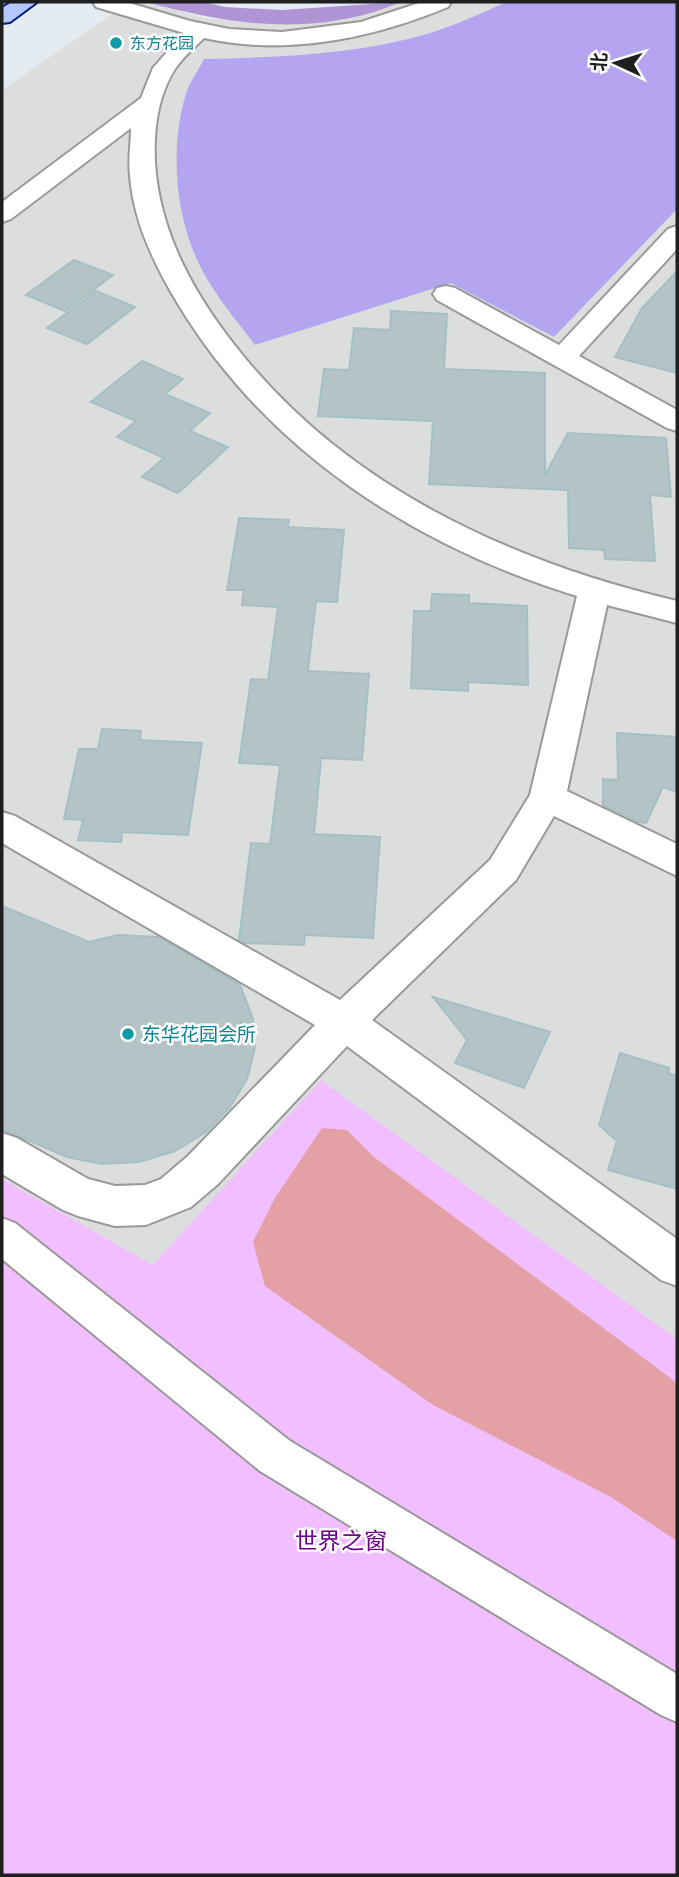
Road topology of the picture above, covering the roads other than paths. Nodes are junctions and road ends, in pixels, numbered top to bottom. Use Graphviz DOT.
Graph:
graph roads {
  1 [pos="26,2"];
  2 [pos="104,2"];
  3 [pos="440,2"];
  4 [pos="2,17"];
  5 [pos="199,30"];
  6 [pos="149,103"];
  7 [pos="2,214"];
  8 [pos="677,234"];
  9 [pos="446,294"];
  10 [pos="562,358"];
  11 [pos="677,422"];
  12 [pos="594,591"];
  13 [pos="677,612"];
  14 [pos="547,797"];
  15 [pos="2,826"];
  16 [pos="677,861"];
  17 [pos="344,1022"];
  18 [pos="2,1152"];
  19 [pos="2,1236"];
  20 [pos="677,1265"];
  21 [pos="677,1699"];
  1 -- 4 [label="main road"];
  2 -- 5 [label="street"];
  3 -- 5 [label="street"];
  5 -- 6 [label="street"];
  6 -- 7 [label="street"];
  6 -- 12 [label="street"];
  8 -- 10 [label="street"];
  9 -- 10 [label="street"];
  10 -- 11 [label="street"];
  12 -- 13 [label="street"];
  12 -- 14 [label="street"];
  14 -- 16 [label="street"];
  14 -- 17 [label="street"];
  15 -- 17 [label="street"];
  17 -- 18 [label="street"];
  17 -- 20 [label="street"];
  19 -- 21 [label="street"];
}
